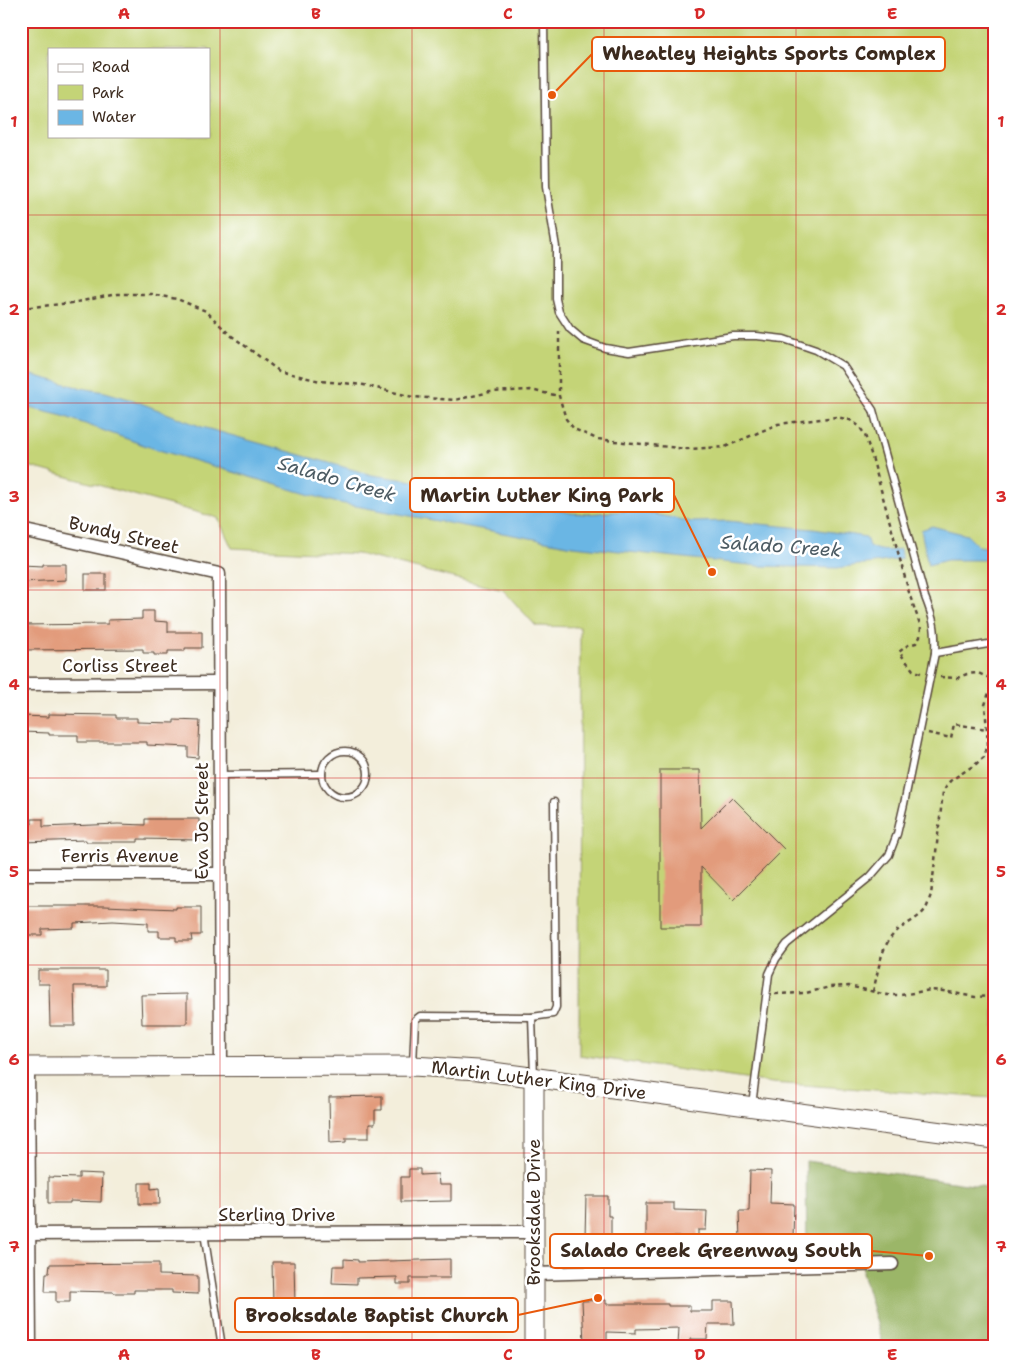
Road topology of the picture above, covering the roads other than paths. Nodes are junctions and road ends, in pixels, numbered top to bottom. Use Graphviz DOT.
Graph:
graph roads {
  1 [pos="544,21"];
  2 [pos="21,530"];
  3 [pos="220,574"];
  4 [pos="994,643"];
  5 [pos="935,653"];
  6 [pos="219,683"];
  7 [pos="21,684"];
  8 [pos="322,774"];
  9 [pos="220,775"];
  10 [pos="554,802"];
  11 [pos="21,874"];
  12 [pos="220,874"];
  13 [pos="532,1017"];
  14 [pos="413,1066"];
  15 [pos="24,1067"];
  16 [pos="221,1067"];
  17 [pos="534,1077"];
  18 [pos="751,1107"];
  19 [pos="994,1140"];
  20 [pos="533,1232"];
  21 [pos="204,1233"];
  22 [pos="25,1234"];
  23 [pos="892,1264"];
  24 [pos="533,1274"];
  25 [pos="30,1347"];
  26 [pos="222,1347"];
  27 [pos="534,1347"];
  1 -- 5 [label="lane"];
  2 -- 3 [label="street, Bundy Street"];
  3 -- 6 [label="street, Eva Jo Street"];
  4 -- 5 [label="lane"];
  5 -- 18 [label="lane"];
  6 -- 7 [label="street, Corliss Street"];
  6 -- 9 [label="street, Eva Jo Street"];
  8 -- 8 [label="lane"];
  8 -- 9 [label="lane"];
  9 -- 12 [label="street, Eva Jo Street"];
  10 -- 13 [label="lane"];
  11 -- 12 [label="street, Ferris Avenue"];
  12 -- 16 [label="street, Eva Jo Street"];
  13 -- 14 [label="lane"];
  13 -- 17 [label="lane"];
  14 -- 16 [label="main road, Martin Luther King Drive"];
  14 -- 17 [label="main road, Martin Luther King Drive"];
  15 -- 16 [label="main road, Martin Luther King Drive"];
  15 -- 22 [label="street"];
  17 -- 18 [label="main road, Martin Luther King Drive"];
  17 -- 20 [label="main road, Brooksdale Drive"];
  18 -- 19 [label="main road, Martin Luther King Drive"];
  20 -- 21 [label="street, Sterling Drive"];
  20 -- 24 [label="main road, Brooksdale Drive"];
  21 -- 22 [label="street, Sterling Drive"];
  21 -- 26 [label="lane"];
  22 -- 25 [label="street"];
  23 -- 24 [label="street"];
  24 -- 27 [label="main road, Brooksdale Drive"];
}
